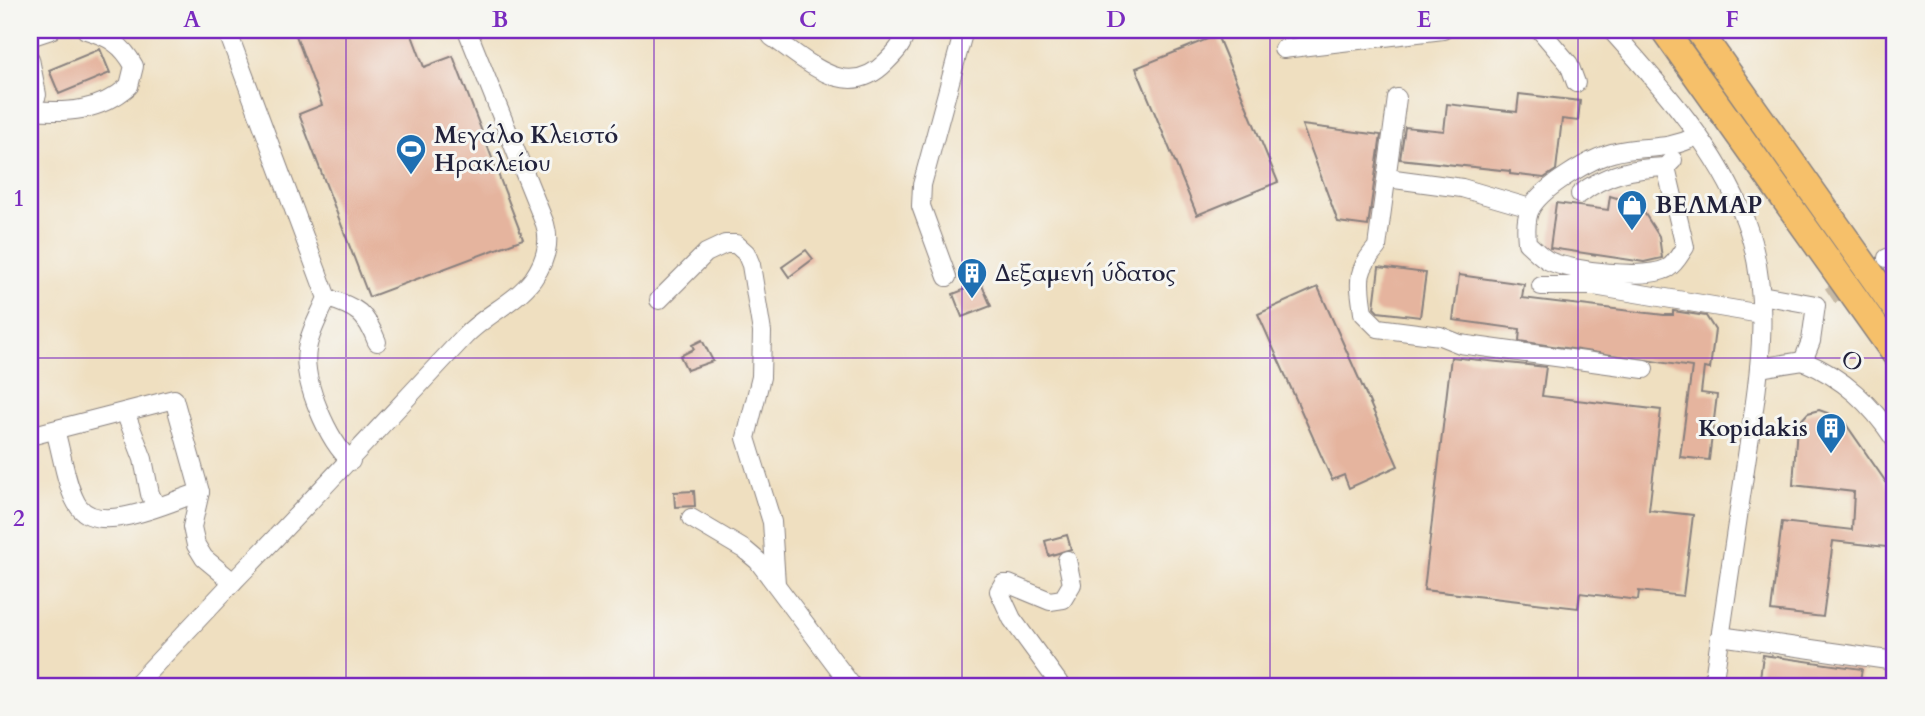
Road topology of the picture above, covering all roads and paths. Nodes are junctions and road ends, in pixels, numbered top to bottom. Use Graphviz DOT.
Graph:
graph roads {
  1 [pos="51,30"];
  2 [pos="86,30"];
  3 [pos="227,30"];
  4 [pos="467,30"];
  5 [pos="767,30"];
  6 [pos="906,30"];
  7 [pos="964,30"];
  8 [pos="1443,30"];
  9 [pos="1540,30"];
  10 [pos="1611,30"];
  11 [pos="1664,30"];
  12 [pos="1698,30"];
  13 [pos="30,37"];
  14 [pos="1283,49"];
  15 [pos="30,60"];
  16 [pos="1576,83"];
  17 [pos="1397,98"];
  18 [pos="30,110"];
  19 [pos="1697,135"];
  20 [pos="1671,147"];
  21 [pos="1666,167"];
  22 [pos="1387,178"];
  23 [pos="1580,194"];
  24 [pos="1530,208"];
  25 [pos="947,277"];
  26 [pos="1541,286"];
  27 [pos="1761,295"];
  28 [pos="327,299"];
  29 [pos="659,300"];
  30 [pos="1895,308"];
  31 [pos="1761,314"];
  32 [pos="377,342"];
  33 [pos="1895,354"];
  34 [pos="1803,361"];
  35 [pos="1759,368"];
  36 [pos="1644,369"];
  37 [pos="125,412"];
  38 [pos="55,430"];
  39 [pos="30,436"];
  40 [pos="1895,440"];
  41 [pos="351,461"];
  42 [pos="200,492"];
  43 [pos="156,506"];
  44 [pos="691,518"];
  45 [pos="1068,560"];
  46 [pos="233,582"];
  47 [pos="776,584"];
  48 [pos="1720,636"];
  49 [pos="1895,661"];
  50 [pos="135,686"];
  51 [pos="852,686"];
  52 [pos="1062,686"];
  53 [pos="1713,686"];
  1 -- 13 [label="street"];
  2 -- 18 [label="street"];
  3 -- 28 [label="street"];
  4 -- 41 [label="street"];
  5 -- 6 [label="street"];
  7 -- 25 [label="street"];
  8 -- 14 [label="street"];
  9 -- 16 [label="street"];
  10 -- 19 [label="street"];
  11 -- 33 [label="highway"];
  12 -- 30 [label="highway"];
  15 -- 18 [label="street"];
  17 -- 22 [label="street"];
  19 -- 20 [label="street"];
  19 -- 27 [label="street"];
  20 -- 21 [label="street"];
  20 -- 24 [label="street"];
  21 -- 23 [label="street"];
  21 -- 24 [label="street"];
  22 -- 24 [label="street"];
  22 -- 36 [label="street"];
  26 -- 31 [label="street"];
  27 -- 31 [label="street"];
  27 -- 34 [label="street"];
  28 -- 32 [label="street"];
  28 -- 41 [label="street"];
  29 -- 47 [label="street"];
  31 -- 35 [label="street"];
  34 -- 35 [label="street"];
  34 -- 40 [label="street, Ο"];
  35 -- 48 [label="street"];
  37 -- 38 [label="street"];
  37 -- 42 [label="street"];
  37 -- 43 [label="street"];
  38 -- 39 [label="street"];
  38 -- 43 [label="street"];
  41 -- 46 [label="street"];
  42 -- 43 [label="street"];
  42 -- 46 [label="street"];
  44 -- 47 [label="street"];
  45 -- 52 [label="street"];
  46 -- 50 [label="street"];
  47 -- 51 [label="street"];
  48 -- 49 [label="street"];
  48 -- 53 [label="street"];
}
